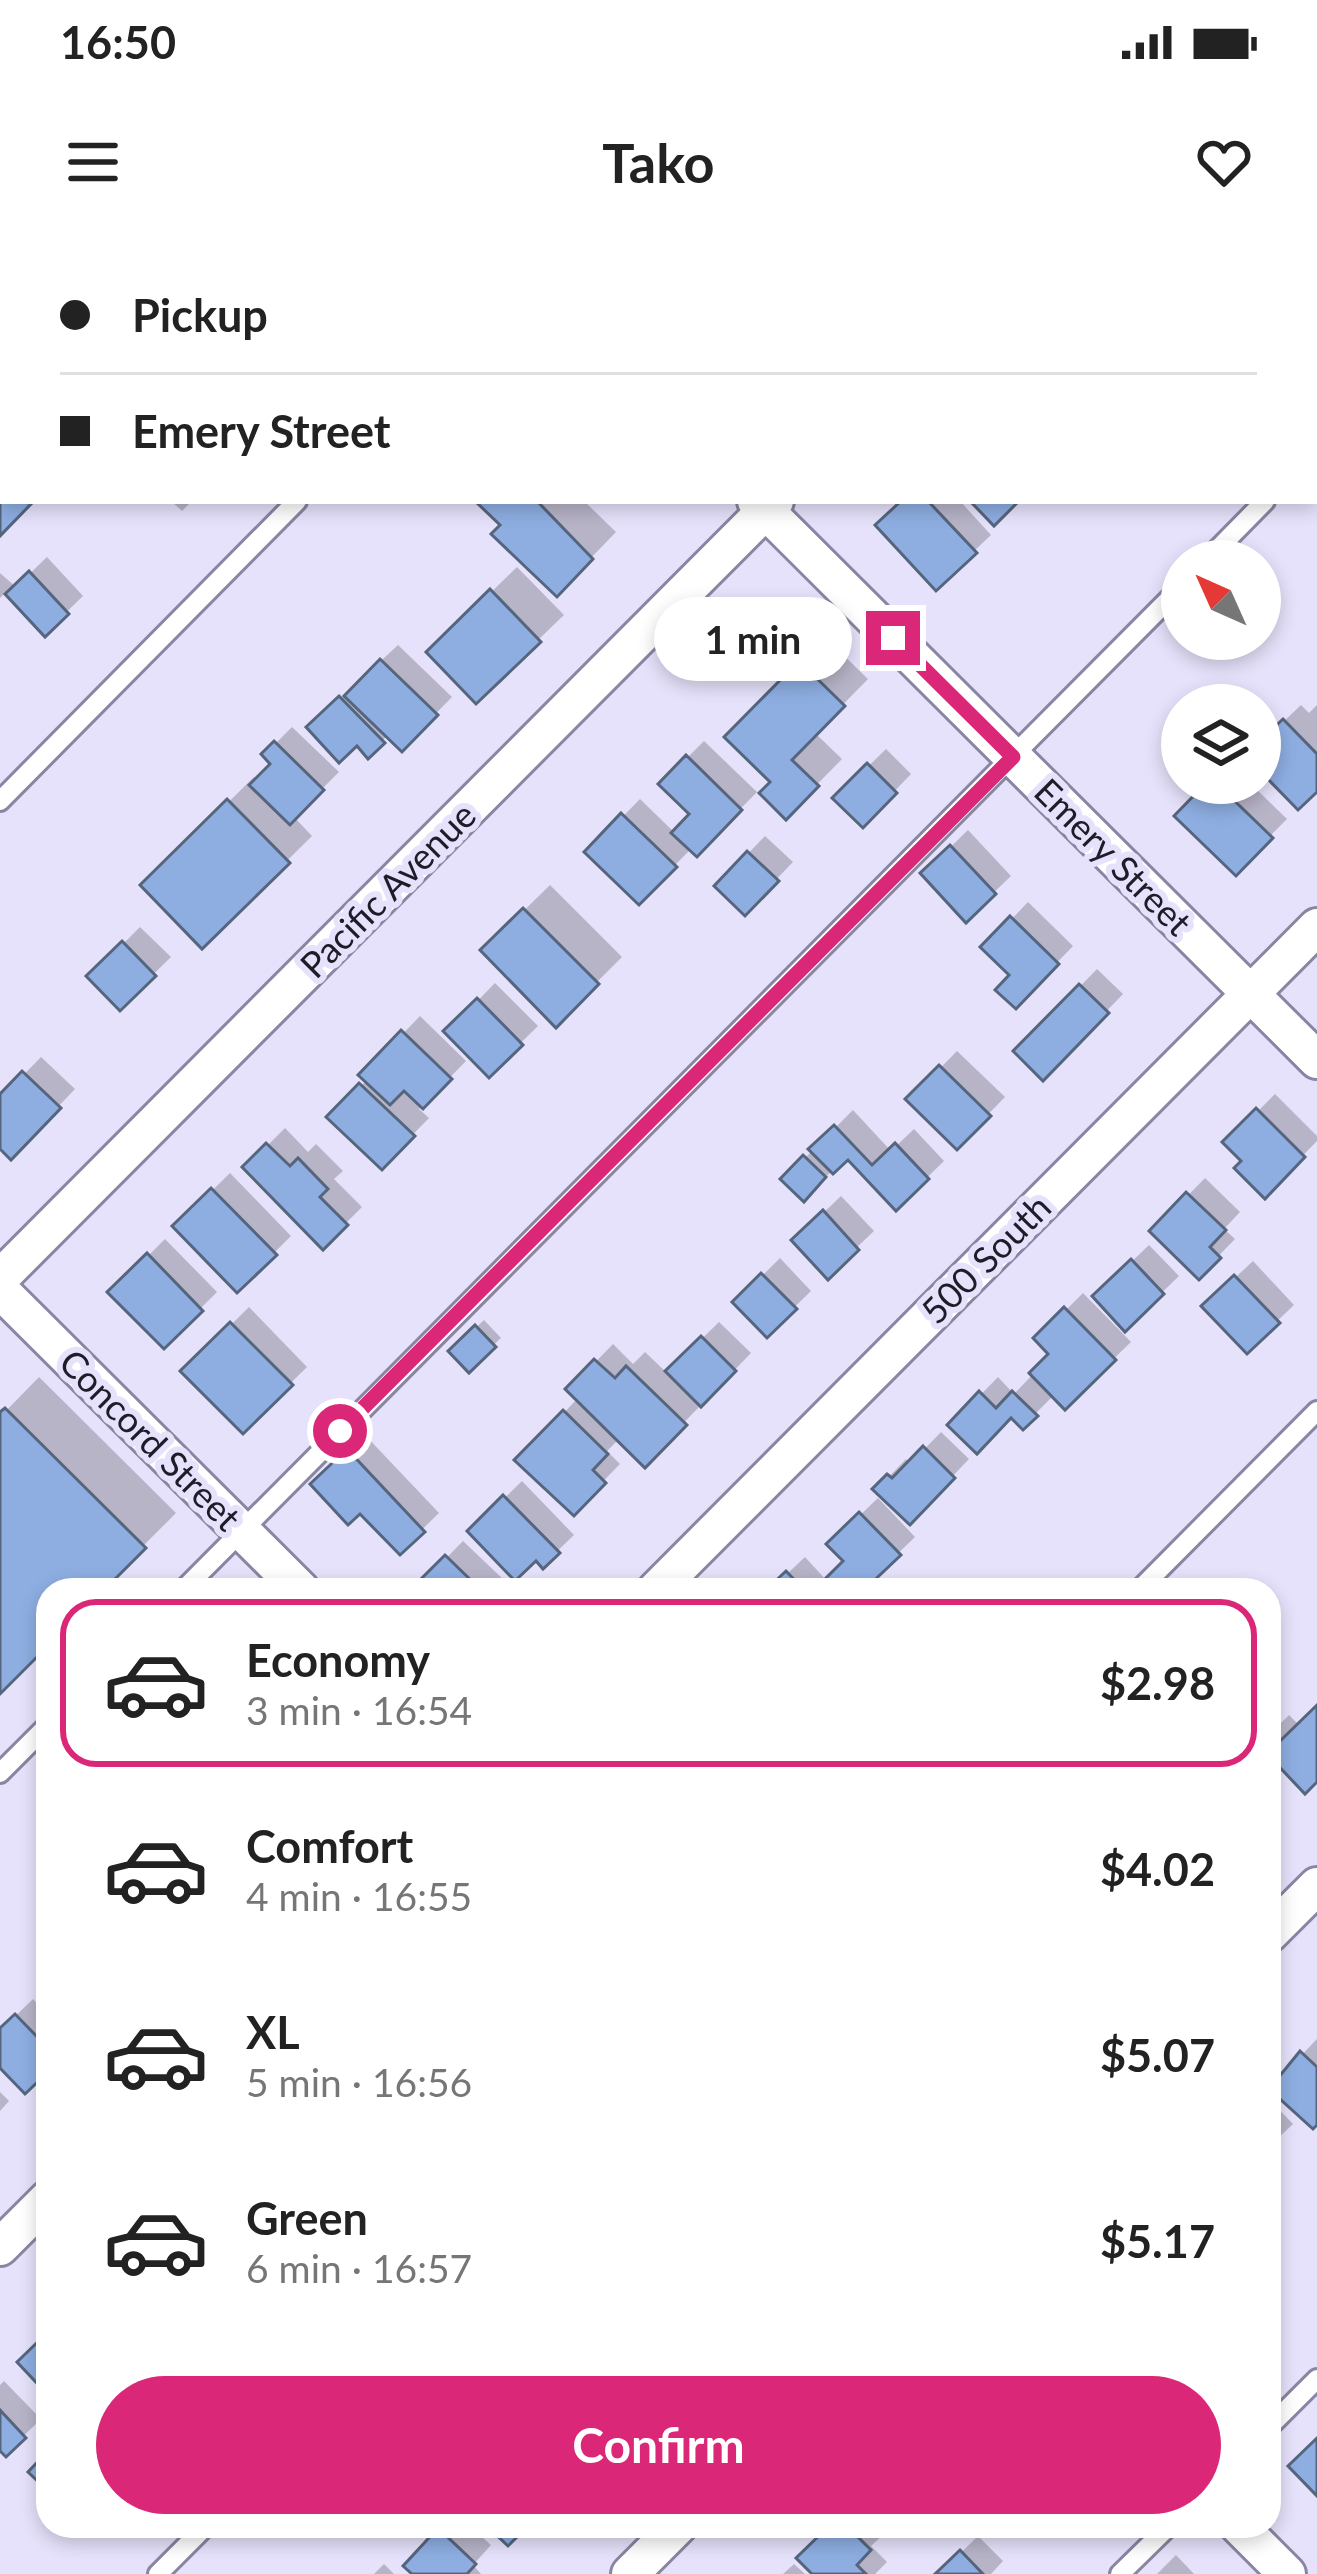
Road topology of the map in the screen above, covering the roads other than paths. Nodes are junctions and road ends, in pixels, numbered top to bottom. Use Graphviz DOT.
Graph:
graph roads {
  1 [pos="293,504"];
  2 [pos="766,504"];
  3 [pos="1262,504"];
  4 [pos="1227,540"];
  5 [pos="1161,607"];
  6 [pos="1013,757"];
  7 [pos="0,801"];
  8 [pos="1317,928"];
  9 [pos="1250,994"];
  10 [pos="1317,1060"];
  11 [pos="0,1278"];
  12 [pos="0,1290"];
  13 [pos="1317,1411"];
  14 [pos="242,1531"];
  15 [pos="194,1578"];
  16 [pos="289,1578"];
  17 [pos="668,1578"];
  18 [pos="1151,1578"];
  19 [pos="36,1737"];
  20 [pos="0,1773"];
  21 [pos="1317,1886"];
  22 [pos="1281,1922"];
  23 [pos="36,2211"];
  24 [pos="0,2247"];
  25 [pos="1317,2379"];
  26 [pos="1281,2414"];
  27 [pos="194,2538"];
  28 [pos="666,2538"];
  29 [pos="1156,2538"];
  30 [pos="1251,2538"];
  31 [pos="158,2574"];
  32 [pos="630,2574"];
  33 [pos="1120,2574"];
  34 [pos="1287,2574"];
  1 -- 7 [label="lane"];
  2 -- 6 [label="street, Emery Street"];
  2 -- 11 [label="street, Pacific Avenue"];
  3 -- 4 [label="lane"];
  5 -- 6 [label="lane"];
  6 -- 9 [label="street, Emery Street"];
  6 -- 14 [label="lane"];
  8 -- 9 [label="street, 500 South"];
  9 -- 10 [label="street, Emery Street"];
  9 -- 17 [label="street, 500 South"];
  12 -- 14 [label="street, Concord Street"];
  13 -- 18 [label="lane"];
  14 -- 15 [label="lane"];
  14 -- 16 [label="street, Concord Street"];
  19 -- 20 [label="lane"];
  21 -- 22 [label="street"];
  23 -- 24 [label="street"];
  25 -- 26 [label="lane"];
  27 -- 31 [label="lane"];
  28 -- 32 [label="street"];
  29 -- 33 [label="lane"];
  30 -- 34 [label="street"];
}
